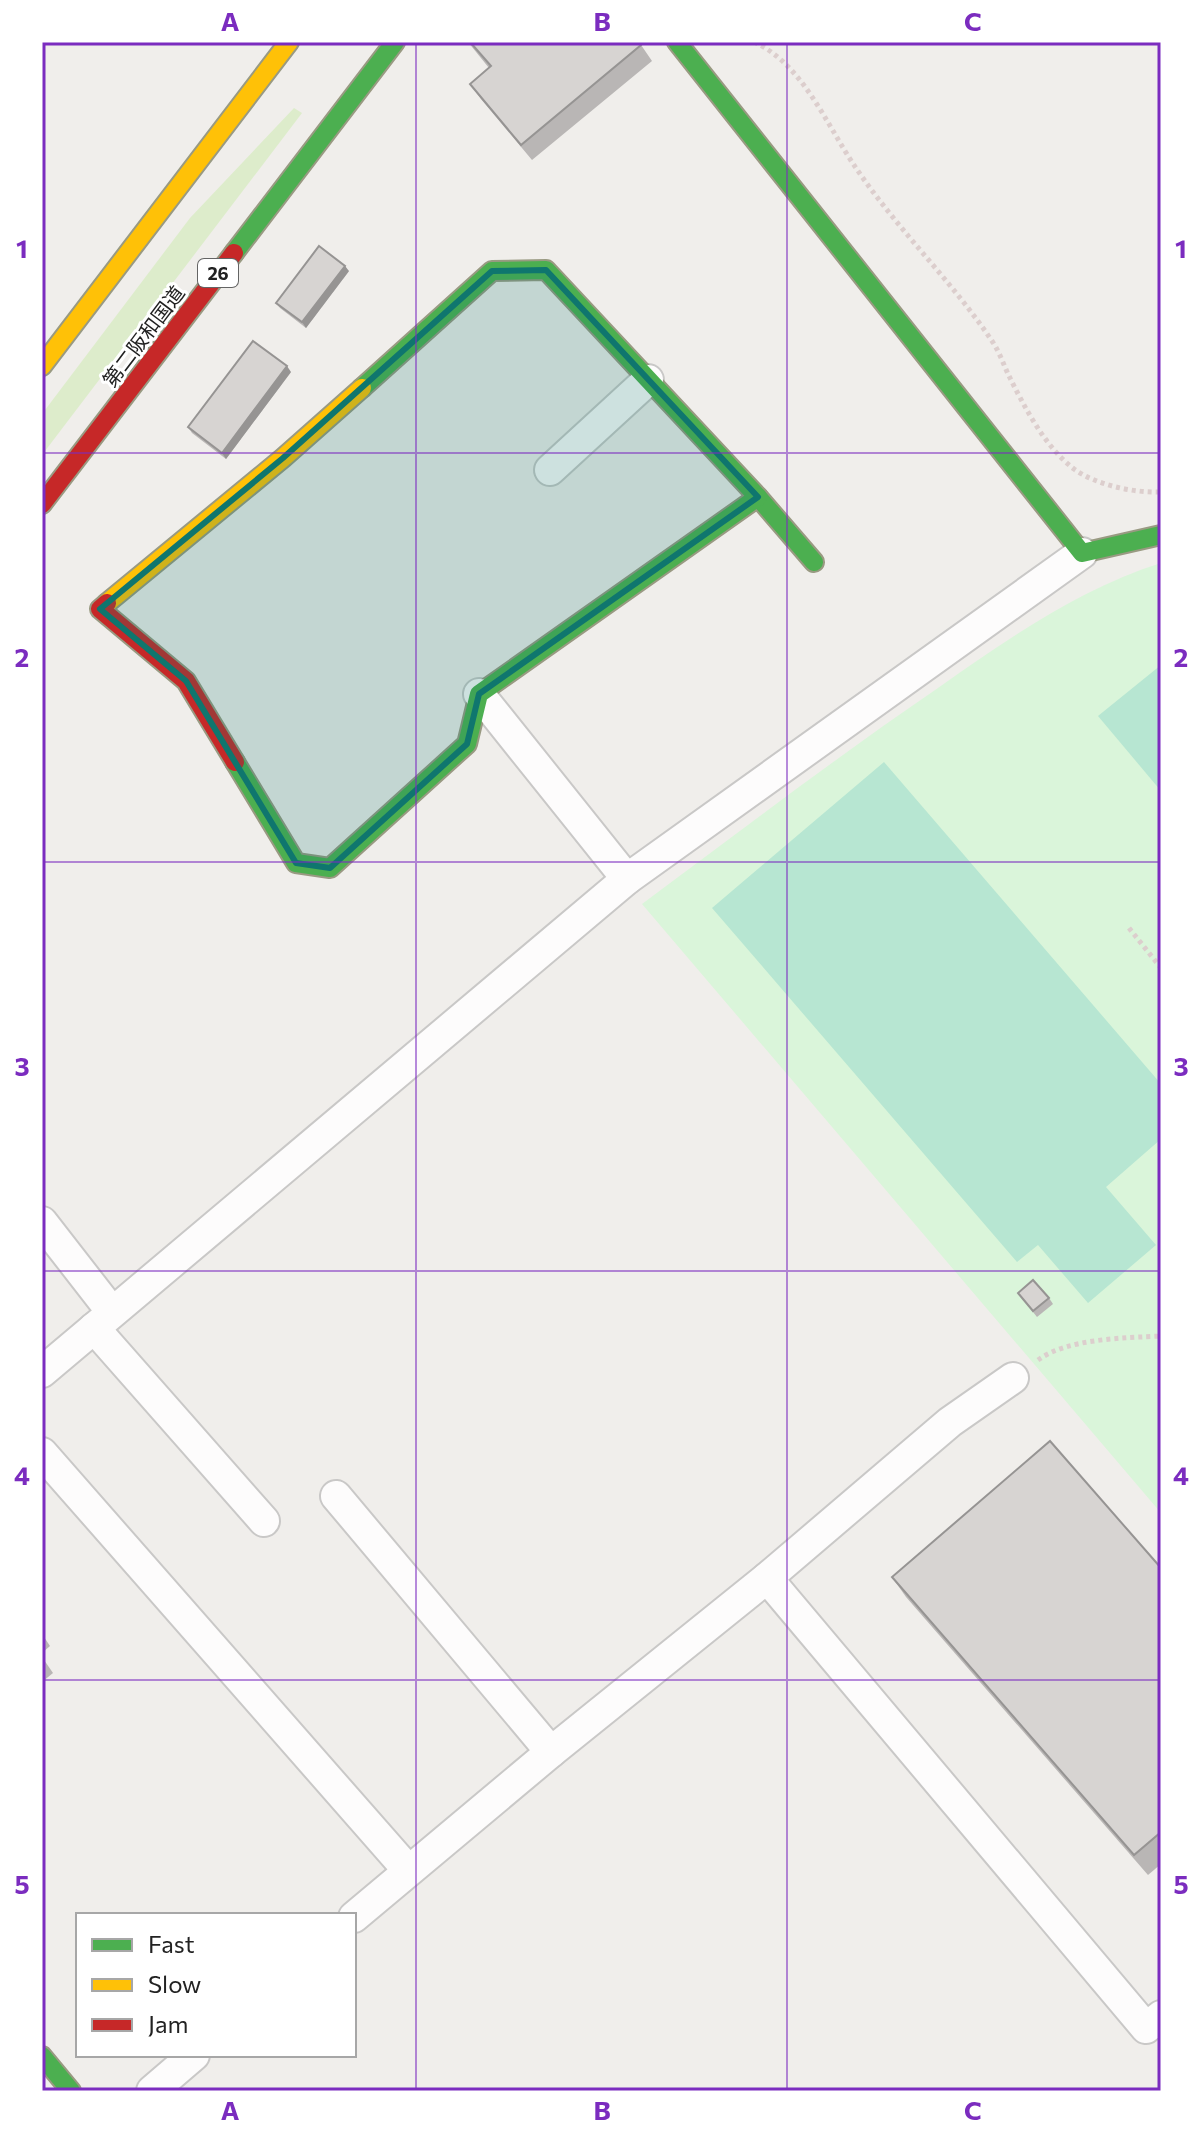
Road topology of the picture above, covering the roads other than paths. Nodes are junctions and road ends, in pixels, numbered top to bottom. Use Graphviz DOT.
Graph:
graph roads {
  1 [pos="289,42"];
  2 [pos="395,42"];
  3 [pos="677,42"];
  4 [pos="42,366"];
  5 [pos="648,380"];
  6 [pos="550,470"];
  7 [pos="758,497"];
  8 [pos="42,504"];
  9 [pos="1161,535"];
  10 [pos="1082,553"];
  11 [pos="814,562"];
  12 [pos="479,694"];
  13 [pos="627,879"];
  14 [pos="42,1222"];
  15 [pos="103,1320"];
  16 [pos="42,1372"];
  17 [pos="1013,1378"];
  18 [pos="42,1453"];
  19 [pos="336,1496"];
  20 [pos="264,1521"];
  21 [pos="767,1578"];
  22 [pos="551,1752"];
  23 [pos="408,1870"];
  24 [pos="356,1915"];
  25 [pos="1156,2030"];
  26 [pos="42,2056"];
  27 [pos="192,2057"];
  28 [pos="71,2091"];
  29 [pos="152,2091"];
  1 -- 4 [label="main road"];
  2 -- 8 [label="main road, 第二阪和国道 / 26"];
  3 -- 10 [label="main road"];
  5 -- 6 [label="street"];
  5 -- 7 [label="main road"];
  5 -- 12 [label="main road"];
  7 -- 11 [label="main road"];
  7 -- 12 [label="main road"];
  9 -- 10 [label="main road"];
  10 -- 13 [label="street"];
  12 -- 13 [label="street"];
  13 -- 15 [label="street"];
  14 -- 15 [label="street"];
  15 -- 16 [label="street"];
  15 -- 20 [label="street"];
  17 -- 21 [label="street"];
  18 -- 23 [label="street"];
  19 -- 22 [label="street"];
  21 -- 22 [label="street"];
  21 -- 25 [label="street"];
  22 -- 23 [label="street"];
  23 -- 24 [label="street"];
  26 -- 28 [label="main road"];
  27 -- 29 [label="street"];
}
